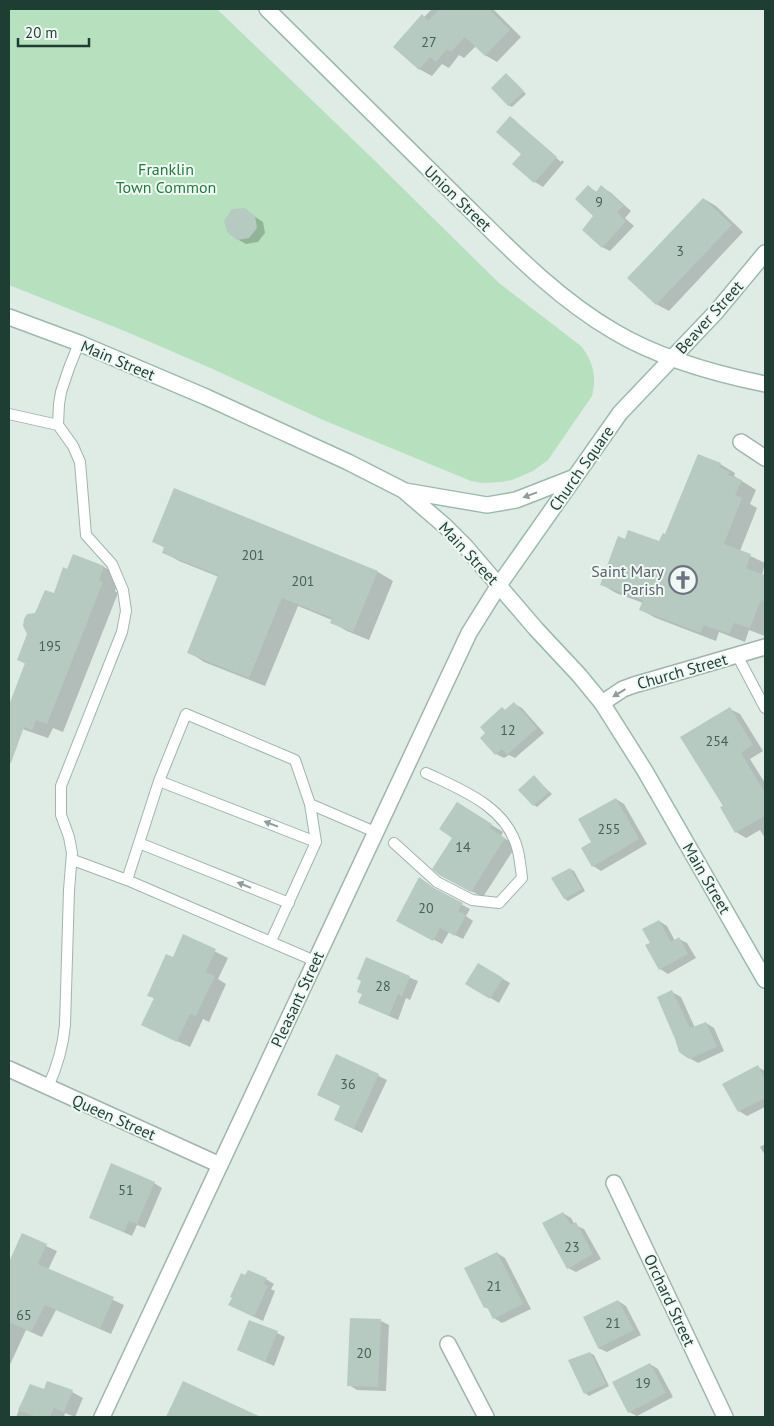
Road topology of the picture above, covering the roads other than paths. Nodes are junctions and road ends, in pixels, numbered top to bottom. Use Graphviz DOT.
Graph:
graph roads {
  1 [pos="267,9"];
  2 [pos="765,253"];
  3 [pos="9,317"];
  4 [pos="79,343"];
  5 [pos="672,358"];
  6 [pos="765,384"];
  7 [pos="9,414"];
  8 [pos="58,425"];
  9 [pos="741,442"];
  10 [pos="765,458"];
  11 [pos="575,477"];
  12 [pos="403,490"];
  13 [pos="499,585"];
  14 [pos="765,647"];
  15 [pos="737,655"];
  16 [pos="602,704"];
  17 [pos="765,708"];
  18 [pos="426,773"];
  19 [pos="159,780"];
  20 [pos="310,804"];
  21 [pos="375,832"];
  22 [pos="316,842"];
  23 [pos="139,843"];
  24 [pos="394,843"];
  25 [pos="73,860"];
  26 [pos="127,880"];
  27 [pos="290,903"];
  28 [pos="272,941"];
  29 [pos="315,961"];
  30 [pos="765,980"];
  31 [pos="9,1069"];
  32 [pos="48,1087"];
  33 [pos="220,1164"];
  34 [pos="614,1183"];
  35 [pos="448,1344"];
  36 [pos="102,1417"];
  37 [pos="486,1417"];
  38 [pos="725,1417"];
  1 -- 5 [label="main road, Union Street"];
  2 -- 5 [label="main road, Beaver Street"];
  3 -- 4 [label="main road, Main Street"];
  4 -- 8 [label="lane"];
  4 -- 12 [label="main road, Main Street"];
  5 -- 6 [label="main road, Union Street"];
  5 -- 11 [label="main road, Church Square"];
  7 -- 8 [label="lane"];
  8 -- 25 [label="lane"];
  9 -- 10 [label="main road"];
  11 -- 12 [label="main road, one-way"];
  11 -- 13 [label="main road, Church Square"];
  12 -- 13 [label="main road, Main Street"];
  13 -- 16 [label="main road, Main Street"];
  13 -- 21 [label="main road, Pleasant Street"];
  14 -- 15 [label="main road, Church Street"];
  15 -- 16 [label="main road, Church Street, one-way"];
  15 -- 17 [label="lane"];
  16 -- 30 [label="main road, Main Street"];
  18 -- 24 [label="lane"];
  19 -- 20 [label="lane"];
  22 -- 19 [label="lane, one-way"];
  19 -- 23 [label="lane"];
  20 -- 21 [label="lane"];
  20 -- 22 [label="lane"];
  21 -- 29 [label="main road, Pleasant Street"];
  22 -- 27 [label="lane"];
  23 -- 26 [label="lane"];
  27 -- 23 [label="lane, one-way"];
  25 -- 26 [label="lane"];
  25 -- 32 [label="lane"];
  26 -- 28 [label="lane"];
  27 -- 28 [label="lane"];
  28 -- 29 [label="lane"];
  29 -- 33 [label="main road, Pleasant Street"];
  31 -- 32 [label="main road, Queen Street"];
  32 -- 33 [label="main road, Queen Street"];
  33 -- 36 [label="main road, Pleasant Street"];
  34 -- 38 [label="main road, Orchard Street"];
  35 -- 37 [label="main road"];
}
